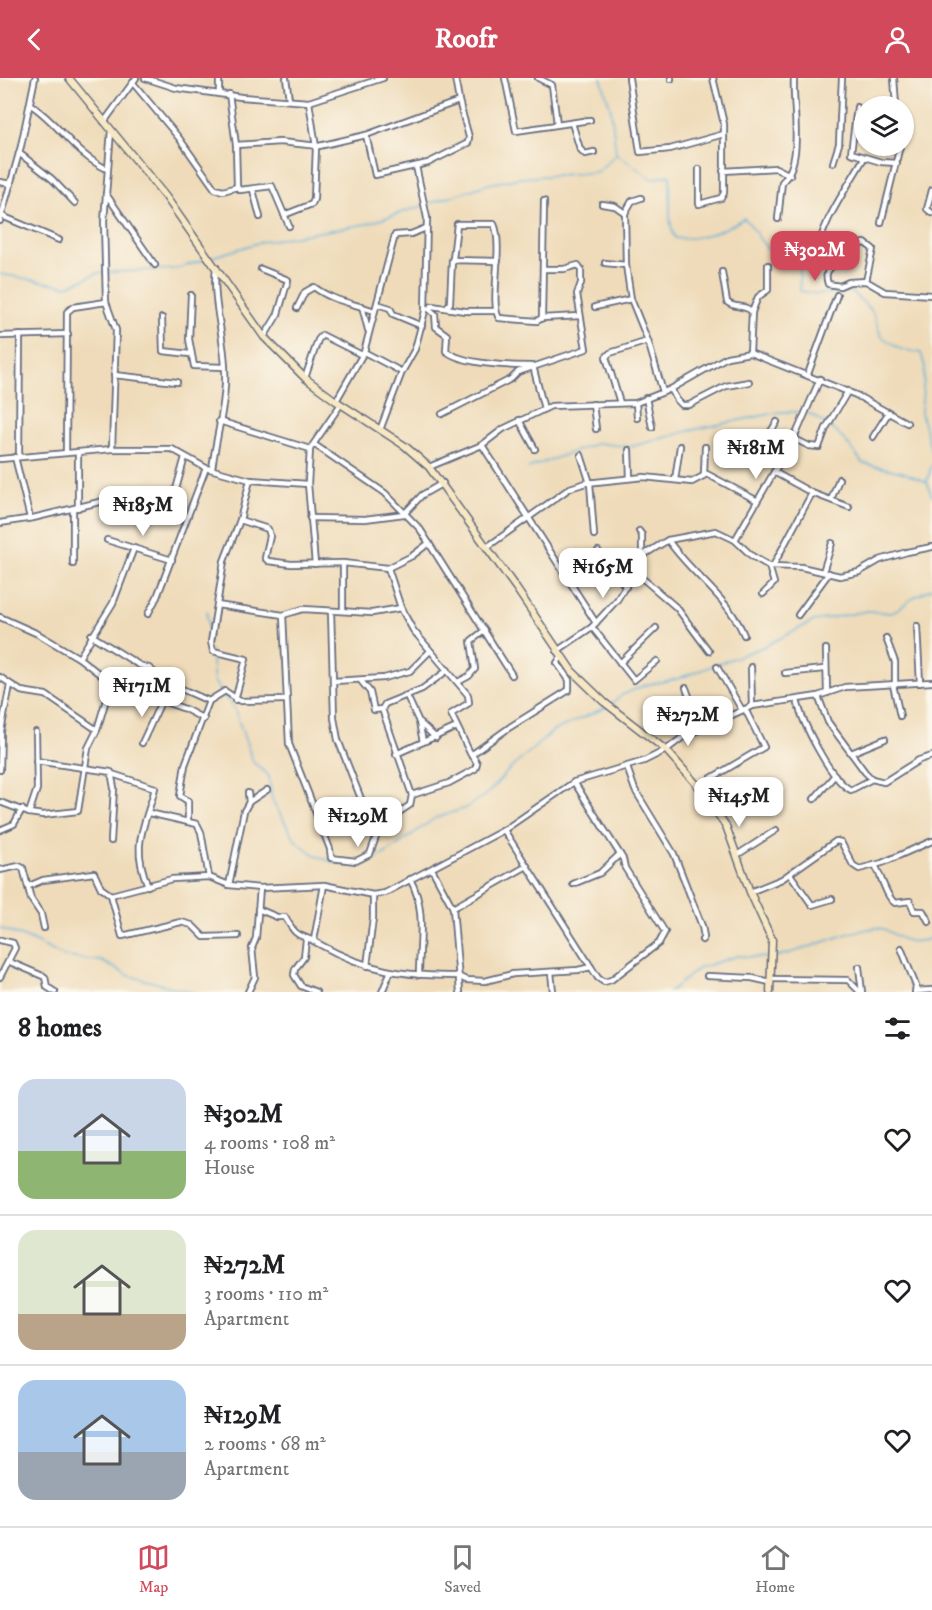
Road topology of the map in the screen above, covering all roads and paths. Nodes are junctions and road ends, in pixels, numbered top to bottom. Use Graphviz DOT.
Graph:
graph roads {
  1 [pos="35,78"];
  2 [pos="69,78"];
  3 [pos="145,78"];
  4 [pos="219,78"];
  5 [pos="286,78"];
  6 [pos="383,78"];
  7 [pos="455,78"];
  8 [pos="505,78"];
  9 [pos="538,78"];
  10 [pos="628,78"];
  11 [pos="713,78"];
  12 [pos="794,78"];
  13 [pos="842,78"];
  14 [pos="894,78"];
  15 [pos="134,80"];
  16 [pos="219,92"];
  17 [pos="230,94"];
  18 [pos="896,96"];
  19 [pos="289,99"];
  20 [pos="459,101"];
  21 [pos="309,102"];
  22 [pos="30,105"];
  23 [pos="590,120"];
  24 [pos="104,122"];
  25 [pos="572,123"];
  26 [pos="557,124"];
  27 [pos="111,130"];
  28 [pos="854,133"];
  29 [pos="724,134"];
  30 [pos="366,135"];
  31 [pos="236,144"];
  32 [pos="316,147"];
  33 [pos="594,152"];
  34 [pos="19,153"];
  35 [pos="854,153"];
  36 [pos="860,156"];
  37 [pos="898,156"];
  38 [pos="864,158"];
  39 [pos="833,163"];
  40 [pos="897,163"];
  41 [pos="416,166"];
  42 [pos="107,169"];
  43 [pos="699,169"];
  44 [pos="723,171"];
  45 [pos="790,175"];
  46 [pos="0,182"];
  47 [pos="11,184"];
  48 [pos="237,187"];
  49 [pos="253,190"];
  50 [pos="932,190"];
  51 [pos="106,194"];
  52 [pos="641,198"];
  53 [pos="544,201"];
  54 [pos="75,203"];
  55 [pos="602,204"];
  56 [pos="625,213"];
  57 [pos="932,213"];
  58 [pos="284,215"];
  59 [pos="260,217"];
  60 [pos="1,218"];
  61 [pos="778,219"];
  62 [pos="881,223"];
  63 [pos="289,226"];
  64 [pos="426,228"];
  65 [pos="59,240"];
  66 [pos="453,259"];
  67 [pos="498,261"];
  68 [pos="816,261"];
  69 [pos="605,263"];
  70 [pos="155,265"];
  71 [pos="215,265"];
  72 [pos="626,265"];
  73 [pos="768,265"];
  74 [pos="261,269"];
  75 [pos="545,269"];
  76 [pos="722,272"];
  77 [pos="866,281"];
  78 [pos="191,295"];
  79 [pos="837,295"];
  80 [pos="932,295"];
  81 [pos="631,298"];
  82 [pos="106,302"];
  83 [pos="377,304"];
  84 [pos="362,306"];
  85 [pos="595,307"];
  86 [pos="297,308"];
  87 [pos="446,308"];
  88 [pos="427,310"];
  89 [pos="374,311"];
  90 [pos="496,311"];
  91 [pos="752,312"];
  92 [pos="580,316"];
  93 [pos="162,318"];
  94 [pos="542,318"];
  95 [pos="422,326"];
  96 [pos="68,334"];
  97 [pos="368,334"];
  98 [pos="0,336"];
  99 [pos="20,336"];
  100 [pos="264,337"];
  101 [pos="648,341"];
  102 [pos="750,353"];
  103 [pos="190,354"];
  104 [pos="363,354"];
  105 [pos="533,366"];
  106 [pos="225,367"];
  107 [pos="402,372"];
  108 [pos="808,374"];
  109 [pos="114,375"];
  110 [pos="305,378"];
  111 [pos="820,379"];
  112 [pos="177,382"];
  113 [pos="749,382"];
  114 [pos="671,389"];
  115 [pos="848,391"];
  116 [pos="663,392"];
  117 [pos="646,398"];
  118 [pos="338,403"];
  119 [pos="636,403"];
  120 [pos="593,404"];
  121 [pos="620,404"];
  122 [pos="544,409"];
  123 [pos="890,412"];
  124 [pos="442,414"];
  125 [pos="638,418"];
  126 [pos="519,420"];
  127 [pos="219,421"];
  128 [pos="777,422"];
  129 [pos="907,423"];
  130 [pos="652,428"];
  131 [pos="596,429"];
  132 [pos="380,430"];
  133 [pos="741,436"];
  134 [pos="873,437"];
  135 [pos="794,438"];
  136 [pos="315,445"];
  137 [pos="482,445"];
  138 [pos="680,446"];
  139 [pos="705,447"];
  140 [pos="760,448"];
  141 [pos="112,449"];
  142 [pos="310,449"];
  143 [pos="535,449"];
  144 [pos="628,450"];
  145 [pos="66,453"];
  146 [pos="78,453"];
  147 [pos="581,455"];
  148 [pos="17,456"];
  149 [pos="185,457"];
  150 [pos="0,459"];
  151 [pos="781,461"];
  152 [pos="429,467"];
  153 [pos="209,468"];
  154 [pos="774,472"];
  155 [pos="704,474"];
  156 [pos="630,478"];
  157 [pos="839,479"];
  158 [pos="250,480"];
  159 [pos="675,480"];
  160 [pos="443,483"];
  161 [pos="590,483"];
  162 [pos="308,484"];
  163 [pos="812,494"];
  164 [pos="756,500"];
  165 [pos="831,500"];
  166 [pos="849,507"];
  167 [pos="76,509"];
  168 [pos="404,514"];
  169 [pos="528,517"];
  170 [pos="30,518"];
  171 [pos="310,518"];
  172 [pos="240,520"];
  173 [pos="0,523"];
  174 [pos="639,531"];
  175 [pos="594,535"];
  176 [pos="107,540"];
  177 [pos="668,540"];
  178 [pos="735,540"];
  179 [pos="429,543"];
  180 [pos="832,543"];
  181 [pos="487,547"];
  182 [pos="932,547"];
  183 [pos="134,548"];
  184 [pos="598,550"];
  185 [pos="642,559"];
  186 [pos="172,560"];
  187 [pos="343,563"];
  188 [pos="73,564"];
  189 [pos="315,564"];
  190 [pos="771,566"];
  191 [pos="388,567"];
  192 [pos="635,572"];
  193 [pos="822,572"];
  194 [pos="829,573"];
  195 [pos="626,587"];
  196 [pos="763,594"];
  197 [pos="217,605"];
  198 [pos="401,608"];
  199 [pos="344,610"];
  200 [pos="331,611"];
  201 [pos="148,614"];
  202 [pos="283,615"];
  203 [pos="798,615"];
  204 [pos="0,617"];
  205 [pos="594,625"];
  206 [pos="917,626"];
  207 [pos="656,628"];
  208 [pos="485,630"];
  209 [pos="91,635"];
  210 [pos="744,635"];
  211 [pos="886,639"];
  212 [pos="826,649"];
  213 [pos="430,651"];
  214 [pos="709,651"];
  215 [pos="559,654"];
  216 [pos="79,658"];
  217 [pos="657,661"];
  218 [pos="620,663"];
  219 [pos="717,667"];
  220 [pos="751,667"];
  221 [pos="824,669"];
  222 [pos="448,670"];
  223 [pos="785,673"];
  224 [pos="512,675"];
  225 [pos="0,677"];
  226 [pos="334,681"];
  227 [pos="361,681"];
  228 [pos="458,682"];
  229 [pos="932,682"];
  230 [pos="111,683"];
  231 [pos="920,683"];
  232 [pos="10,685"];
  233 [pos="894,685"];
  234 [pos="686,688"];
  235 [pos="827,693"];
  236 [pos="407,696"];
  237 [pos="818,696"];
  238 [pos="235,700"];
  239 [pos="286,700"];
  240 [pos="797,700"];
  241 [pos="209,701"];
  242 [pos="162,702"];
  243 [pos="752,706"];
  244 [pos="382,709"];
  245 [pos="744,709"];
  246 [pos="900,716"];
  247 [pos="204,719"];
  248 [pos="419,722"];
  249 [pos="457,727"];
  250 [pos="701,729"];
  251 [pos="97,730"];
  252 [pos="36,732"];
  253 [pos="436,738"];
  254 [pos="885,739"];
  255 [pos="423,742"];
  256 [pos="142,743"];
  257 [pos="666,750"];
  258 [pos="851,753"];
  259 [pos="396,754"];
  260 [pos="1,755"];
  261 [pos="932,756"];
  262 [pos="36,761"];
  263 [pos="627,767"];
  264 [pos="83,769"];
  265 [pos="0,770"];
  266 [pos="112,774"];
  267 [pos="835,775"];
  268 [pos="872,779"];
  269 [pos="574,782"];
  270 [pos="698,786"];
  271 [pos="267,790"];
  272 [pos="248,793"];
  273 [pos="412,795"];
  274 [pos="814,799"];
  275 [pos="0,802"];
  276 [pos="249,802"];
  277 [pos="22,809"];
  278 [pos="29,813"];
  279 [pos="149,813"];
  280 [pos="395,815"];
  281 [pos="188,822"];
  282 [pos="0,830"];
  283 [pos="504,830"];
  284 [pos="776,830"];
  285 [pos="111,840"];
  286 [pos="932,841"];
  287 [pos="620,854"];
  288 [pos="738,855"];
  289 [pos="875,865"];
  290 [pos="527,866"];
  291 [pos="432,869"];
  292 [pos="0,870"];
  293 [pos="790,874"];
  294 [pos="209,877"];
  295 [pos="410,879"];
  296 [pos="573,884"];
  297 [pos="228,885"];
  298 [pos="324,885"];
  299 [pos="28,886"];
  300 [pos="148,886"];
  301 [pos="260,888"];
  302 [pos="750,892"];
  303 [pos="111,895"];
  304 [pos="373,895"];
  305 [pos="832,899"];
  306 [pos="453,908"];
  307 [pos="258,909"];
  308 [pos="929,922"];
  309 [pos="44,928"];
  310 [pos="238,936"];
  311 [pos="702,939"];
  312 [pos="0,940"];
  313 [pos="306,940"];
  314 [pos="314,940"];
  315 [pos="900,948"];
  316 [pos="10,962"];
  317 [pos="367,966"];
  318 [pos="591,967"];
  319 [pos="859,967"];
  320 [pos="551,972"];
  321 [pos="390,973"];
  322 [pos="419,975"];
  323 [pos="458,976"];
  324 [pos="708,976"];
  325 [pos="0,977"];
  326 [pos="771,980"];
  327 [pos="932,990"];
  328 [pos="55,992"];
  329 [pos="248,992"];
  330 [pos="316,992"];
  331 [pos="382,992"];
  332 [pos="460,992"];
  333 [pos="552,992"];
  334 [pos="770,992"];
  335 [pos="861,992"];
  336 [pos="916,992"];
  1 -- 22 [label="street"];
  2 -- 24 [label="street"];
  3 -- 16 [label="street"];
  4 -- 16 [label="street"];
  5 -- 19 [label="street"];
  6 -- 21 [label="street"];
  7 -- 20 [label="street"];
  8 -- 26 [label="street"];
  9 -- 26 [label="street"];
  10 -- 29 [label="street"];
  11 -- 29 [label="street"];
  12 -- 45 [label="street"];
  13 -- 39 [label="street"];
  14 -- 18 [label="street"];
  15 -- 24 [label="street"];
  15 -- 48 [label="street"];
  16 -- 17 [label="street"];
  17 -- 19 [label="street"];
  17 -- 31 [label="street"];
  19 -- 21 [label="street"];
  20 -- 30 [label="street"];
  20 -- 41 [label="street"];
  21 -- 32 [label="street"];
  22 -- 34 [label="street"];
  22 -- 42 [label="street"];
  23 -- 25 [label="street"];
  24 -- 27 [label="street"];
  25 -- 26 [label="street"];
  25 -- 33 [label="street"];
  27 -- 42 [label="street"];
  27 -- 71 [label="street"];
  28 -- 35 [label="street"];
  29 -- 44 [label="street"];
  30 -- 32 [label="street"];
  30 -- 41 [label="street"];
  31 -- 32 [label="street"];
  31 -- 48 [label="street"];
  32 -- 58 [label="street"];
  34 -- 47 [label="street"];
  34 -- 54 [label="street"];
  36 -- 38 [label="street"];
  37 -- 40 [label="street"];
  38 -- 40 [label="street"];
  38 -- 68 [label="street"];
  40 -- 62 [label="street"];
  41 -- 64 [label="street"];
  42 -- 51 [label="street"];
  43 -- 44 [label="street"];
  44 -- 45 [label="street"];
  45 -- 61 [label="street"];
  46 -- 47 [label="street"];
  47 -- 60 [label="street"];
  48 -- 49 [label="street"];
  49 -- 58 [label="street"];
  49 -- 59 [label="street"];
  50 -- 57 [label="street"];
  51 -- 70 [label="street"];
  51 -- 82 [label="street"];
  52 -- 56 [label="street"];
  53 -- 75 [label="street"];
  55 -- 56 [label="street"];
  56 -- 72 [label="street"];
  58 -- 63 [label="street"];
  60 -- 65 [label="street"];
  64 -- 83 [label="street"];
  64 -- 88 [label="street"];
  66 -- 67 [label="street"];
  66 -- 67 [label="street"];
  66 -- 87 [label="street"];
  67 -- 90 [label="street"];
  69 -- 72 [label="street"];
  71 -- 100 [label="street"];
  71 -- 106 [label="street"];
  72 -- 81 [label="street"];
  73 -- 91 [label="street"];
  74 -- 100 [label="street"];
  75 -- 92 [label="street"];
  75 -- 94 [label="street"];
  76 -- 91 [label="street"];
  77 -- 77 [label="street"];
  77 -- 80 [label="street"];
  78 -- 103 [label="street"];
  79 -- 108 [label="street"];
  81 -- 85 [label="street"];
  81 -- 101 [label="street"];
  82 -- 96 [label="street"];
  82 -- 109 [label="street"];
  83 -- 89 [label="street"];
  83 -- 95 [label="street"];
  84 -- 86 [label="street"];
  84 -- 89 [label="street"];
  84 -- 97 [label="street"];
  87 -- 88 [label="street"];
  87 -- 90 [label="street"];
  88 -- 95 [label="street"];
  88 -- 105 [label="street"];
  89 -- 97 [label="street"];
  90 -- 94 [label="street"];
  91 -- 102 [label="street"];
  92 -- 94 [label="street"];
  92 -- 105 [label="street"];
  93 -- 103 [label="street"];
  95 -- 107 [label="street"];
  96 -- 99 [label="street"];
  96 -- 145 [label="street"];
  97 -- 104 [label="street"];
  98 -- 99 [label="street"];
  99 -- 148 [label="street"];
  100 -- 110 [label="street"];
  101 -- 116 [label="street"];
  101 -- 121 [label="street"];
  102 -- 108 [label="street"];
  102 -- 114 [label="street"];
  103 -- 106 [label="street"];
  104 -- 107 [label="street"];
  104 -- 110 [label="street"];
  104 -- 118 [label="street"];
  105 -- 122 [label="street"];
  105 -- 124 [label="street"];
  106 -- 127 [label="street"];
  107 -- 132 [label="street"];
  108 -- 111 [label="street"];
  109 -- 112 [label="street"];
  109 -- 141 [label="street"];
  110 -- 118 [label="street"];
  111 -- 115 [label="street"];
  111 -- 135 [label="street"];
  113 -- 114 [label="street"];
  114 -- 116 [label="street"];
  115 -- 123 [label="street"];
  115 -- 135 [label="street"];
  116 -- 117 [label="street"];
  117 -- 119 [label="street"];
  117 -- 130 [label="street"];
  118 -- 132 [label="street"];
  118 -- 136 [label="street"];
  119 -- 121 [label="street"];
  119 -- 125 [label="street"];
  120 -- 121 [label="street"];
  120 -- 122 [label="street"];
  120 -- 131 [label="street"];
  122 -- 126 [label="street"];
  123 -- 129 [label="street"];
  123 -- 134 [label="street"];
  126 -- 137 [label="street"];
  126 -- 143 [label="street"];
  127 -- 142 [label="street"];
  127 -- 153 [label="street"];
  128 -- 140 [label="street"];
  132 -- 152 [label="street"];
  133 -- 140 [label="street"];
  135 -- 151 [label="street"];
  136 -- 142 [label="street"];
  136 -- 168 [label="street"];
  137 -- 152 [label="street"];
  137 -- 169 [label="street"];
  138 -- 159 [label="street"];
  139 -- 155 [label="street"];
  140 -- 151 [label="street"];
  141 -- 146 [label="street"];
  141 -- 149 [label="street"];
  142 -- 162 [label="street"];
  144 -- 156 [label="street"];
  145 -- 146 [label="street"];
  145 -- 148 [label="street"];
  146 -- 167 [label="street"];
  147 -- 161 [label="street"];
  148 -- 150 [label="street"];
  148 -- 170 [label="street"];
  149 -- 153 [label="street"];
  149 -- 167 [label="street"];
  151 -- 154 [label="street"];
  152 -- 160 [label="street"];
  153 -- 158 [label="street"];
  153 -- 186 [label="street"];
  154 -- 163 [label="street"];
  154 -- 164 [label="street"];
  155 -- 159 [label="street"];
  155 -- 164 [label="street"];
  156 -- 159 [label="street"];
  156 -- 161 [label="street"];
  157 -- 165 [label="street"];
  158 -- 162 [label="street"];
  158 -- 172 [label="street"];
  160 -- 168 [label="street"];
  160 -- 181 [label="street"];
  161 -- 169 [label="street"];
  161 -- 175 [label="street"];
  162 -- 171 [label="street"];
  163 -- 165 [label="street"];
  163 -- 190 [label="street"];
  164 -- 178 [label="street"];
  165 -- 166 [label="street"];
  167 -- 170 [label="street"];
  167 -- 188 [label="street"];
  168 -- 171 [label="street"];
  168 -- 179 [label="street"];
  169 -- 181 [label="street"];
  169 -- 205 [label="street"];
  170 -- 173 [label="street"];
  171 -- 189 [label="street"];
  172 -- 189 [label="street"];
  172 -- 197 [label="street"];
  174 -- 185 [label="street"];
  176 -- 183 [label="street"];
  177 -- 178 [label="street"];
  177 -- 185 [label="street"];
  177 -- 210 [label="street"];
  178 -- 190 [label="street"];
  179 -- 191 [label="street"];
  179 -- 208 [label="street"];
  180 -- 193 [label="street"];
  181 -- 215 [label="street"];
  182 -- 194 [label="street"];
  183 -- 186 [label="street"];
  183 -- 209 [label="street"];
  184 -- 195 [label="street"];
  185 -- 192 [label="street"];
  186 -- 201 [label="street"];
  187 -- 189 [label="street"];
  187 -- 191 [label="street"];
  187 -- 199 [label="street"];
  190 -- 193 [label="street"];
  190 -- 196 [label="street"];
  191 -- 198 [label="street"];
  192 -- 195 [label="street"];
  192 -- 214 [label="street"];
  193 -- 194 [label="street"];
  194 -- 203 [label="street"];
  195 -- 205 [label="street"];
  197 -- 202 [label="street"];
  197 -- 238 [label="street"];
  198 -- 199 [label="street"];
  198 -- 213 [label="street"];
  199 -- 200 [label="street"];
  200 -- 202 [label="street"];
  200 -- 226 [label="street"];
  202 -- 239 [label="street"];
  204 -- 216 [label="street"];
  205 -- 215 [label="street"];
  205 -- 218 [label="street"];
  206 -- 231 [label="street"];
  207 -- 218 [label="street"];
  208 -- 224 [label="street"];
  208 -- 228 [label="street"];
  209 -- 216 [label="street"];
  209 -- 241 [label="street"];
  211 -- 233 [label="street"];
  212 -- 221 [label="street"];
  213 -- 222 [label="street"];
  213 -- 227 [label="street"];
  215 -- 249 [label="street"];
  215 -- 257 [label="street"];
  216 -- 230 [label="street"];
  217 -- 218 [label="street"];
  219 -- 245 [label="street"];
  220 -- 243 [label="street"];
  221 -- 223 [label="street"];
  221 -- 235 [label="street"];
  222 -- 228 [label="street"];
  222 -- 236 [label="street"];
  225 -- 232 [label="street"];
  226 -- 227 [label="street"];
  226 -- 239 [label="street"];
  227 -- 244 [label="street"];
  228 -- 249 [label="street"];
  229 -- 231 [label="street"];
  230 -- 242 [label="street"];
  230 -- 251 [label="street"];
  231 -- 233 [label="street"];
  232 -- 251 [label="street"];
  232 -- 260 [label="street"];
  233 -- 235 [label="street"];
  233 -- 246 [label="street"];
  234 -- 250 [label="street"];
  235 -- 237 [label="street"];
  236 -- 244 [label="street"];
  236 -- 248 [label="street"];
  237 -- 240 [label="street"];
  237 -- 258 [label="street"];
  238 -- 239 [label="street"];
  238 -- 241 [label="street"];
  240 -- 243 [label="street"];
  240 -- 267 [label="street"];
  241 -- 247 [label="street"];
  242 -- 247 [label="street"];
  242 -- 256 [label="street"];
  243 -- 245 [label="street"];
  244 -- 259 [label="street"];
  245 -- 250 [label="street"];
  245 -- 270 [label="street"];
  247 -- 281 [label="street"];
  248 -- 253 [label="street"];
  248 -- 255 [label="street"];
  249 -- 253 [label="street"];
  249 -- 273 [label="street"];
  250 -- 257 [label="street"];
  251 -- 264 [label="street"];
  252 -- 262 [label="street"];
  253 -- 255 [label="street"];
  254 -- 258 [label="street"];
  255 -- 259 [label="street"];
  257 -- 263 [label="street"];
  257 -- 270 [label="street"];
  258 -- 268 [label="street"];
  259 -- 273 [label="street"];
  260 -- 265 [label="street"];
  261 -- 268 [label="street"];
  262 -- 264 [label="street"];
  262 -- 278 [label="street"];
  263 -- 269 [label="street"];
  263 -- 311 [label="street"];
  264 -- 266 [label="street"];
  264 -- 278 [label="street"];
  266 -- 279 [label="street"];
  266 -- 285 [label="street"];
  267 -- 268 [label="street"];
  267 -- 274 [label="street"];
  269 -- 283 [label="street"];
  269 -- 287 [label="street"];
  270 -- 288 [label="street"];
  271 -- 276 [label="street"];
  272 -- 276 [label="street"];
  273 -- 280 [label="street"];
  275 -- 277 [label="street"];
  276 -- 297 [label="street"];
  277 -- 278 [label="street"];
  277 -- 282 [label="street"];
  279 -- 281 [label="street"];
  279 -- 300 [label="street"];
  281 -- 294 [label="street"];
  283 -- 290 [label="street"];
  283 -- 291 [label="street"];
  284 -- 288 [label="street"];
  286 -- 289 [label="street"];
  287 -- 296 [label="street"];
  287 -- 318 [label="street"];
  288 -- 302 [label="street"];
  289 -- 293 [label="street"];
  289 -- 308 [label="street"];
  290 -- 306 [label="street"];
  290 -- 318 [label="street"];
  291 -- 295 [label="street"];
  291 -- 306 [label="street"];
  292 -- 299 [label="street"];
  293 -- 302 [label="street"];
  293 -- 305 [label="street"];
  294 -- 297 [label="street"];
  294 -- 300 [label="street"];
  295 -- 304 [label="street"];
  295 -- 322 [label="street"];
  297 -- 301 [label="street"];
  298 -- 301 [label="street"];
  298 -- 304 [label="street"];
  298 -- 314 [label="street"];
  299 -- 303 [label="street"];
  299 -- 309 [label="street"];
  300 -- 303 [label="street"];
  301 -- 307 [label="street"];
  302 -- 326 [label="street"];
  303 -- 310 [label="street"];
  304 -- 317 [label="street"];
  306 -- 323 [label="street"];
  307 -- 313 [label="street"];
  307 -- 329 [label="street"];
  312 -- 316 [label="street"];
  313 -- 314 [label="street"];
  313 -- 330 [label="street"];
  314 -- 317 [label="street"];
  315 -- 336 [label="street"];
  316 -- 325 [label="street"];
  316 -- 328 [label="street"];
  317 -- 321 [label="street"];
  318 -- 320 [label="street"];
  319 -- 335 [label="street"];
  320 -- 323 [label="street"];
  320 -- 333 [label="street"];
  321 -- 322 [label="street"];
  321 -- 331 [label="street"];
  322 -- 323 [label="street"];
  323 -- 332 [label="street"];
  324 -- 326 [label="street"];
  326 -- 334 [label="street"];
  326 -- 335 [label="street"];
  327 -- 336 [label="street"];
}
